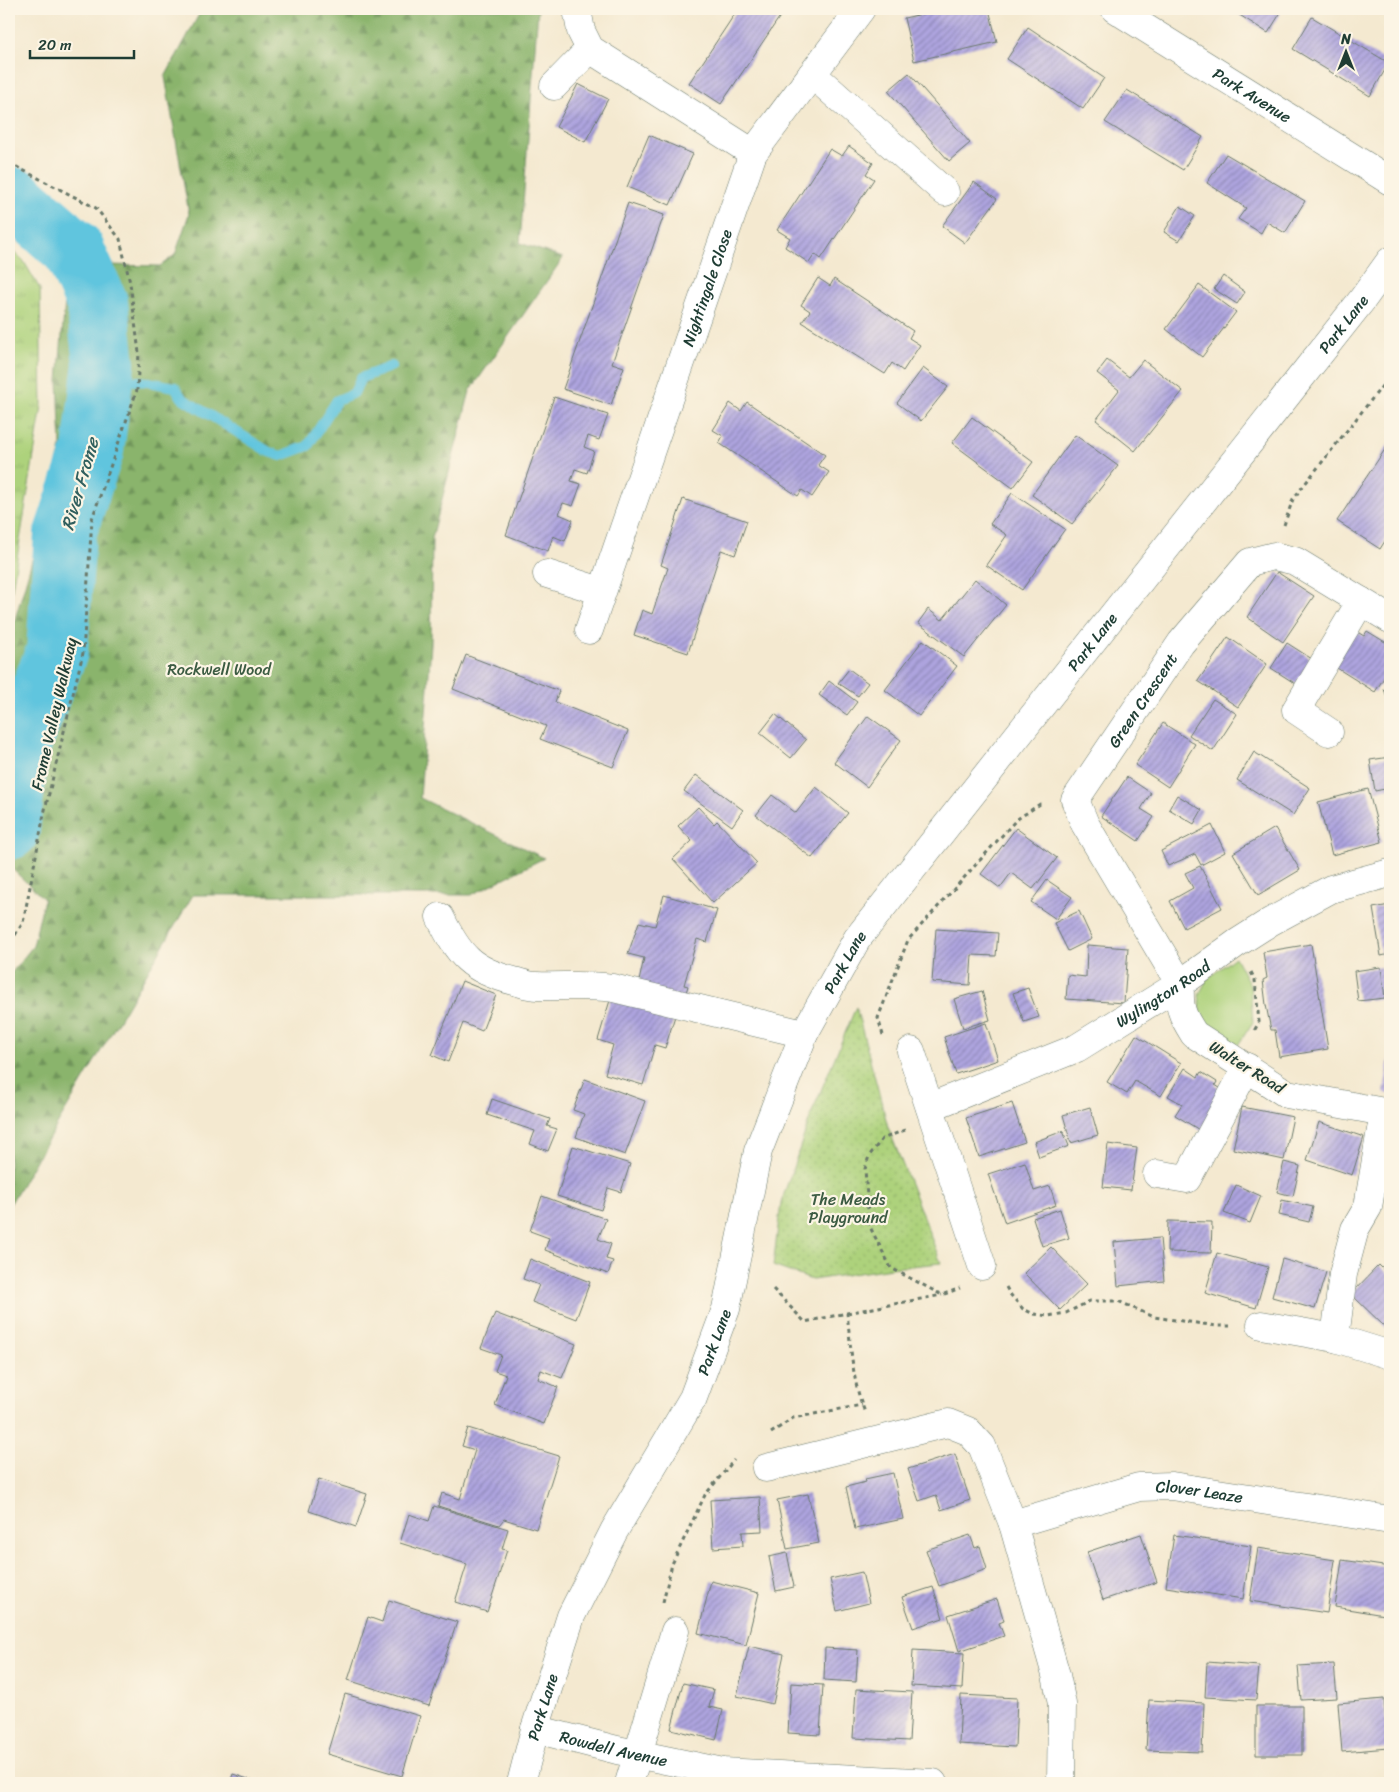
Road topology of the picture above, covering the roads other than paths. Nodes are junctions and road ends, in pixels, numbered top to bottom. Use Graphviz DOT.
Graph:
graph roads {
  1 [pos="577,9"];
  2 [pos="861,9"];
  3 [pos="1116,9"];
  4 [pos="590,49"];
  5 [pos="812,74"];
  6 [pos="554,86"];
  7 [pos="753,153"];
  8 [pos="1390,182"];
  9 [pos="945,192"];
  10 [pos="1390,261"];
  11 [pos="547,574"];
  12 [pos="601,591"];
  13 [pos="1361,601"];
  14 [pos="1390,619"];
  15 [pos="589,630"];
  16 [pos="1329,732"];
  17 [pos="1390,873"];
  18 [pos="440,917"];
  19 [pos="1180,984"];
  20 [pos="804,1034"];
  21 [pos="911,1051"];
  22 [pos="1242,1064"];
  23 [pos="930,1107"];
  24 [pos="1387,1113"];
  25 [pos="1156,1174"];
  26 [pos="982,1266"];
  27 [pos="1261,1325"];
  28 [pos="1335,1338"];
  29 [pos="1390,1355"];
  30 [pos="766,1468"];
  31 [pos="1390,1520"];
  32 [pos="1013,1524"];
  33 [pos="675,1631"];
  34 [pos="535,1729"];
  35 [pos="637,1754"];
  36 [pos="886,1782"];
  37 [pos="521,1783"];
  38 [pos="629,1783"];
  39 [pos="933,1783"];
  40 [pos="1062,1783"];
  1 -- 4 [label="street"];
  2 -- 5 [label="street, Nightingale Close"];
  3 -- 8 [label="street, Park Avenue"];
  4 -- 6 [label="street"];
  4 -- 7 [label="street"];
  5 -- 7 [label="street, Nightingale Close"];
  5 -- 9 [label="street"];
  7 -- 12 [label="street, Nightingale Close"];
  10 -- 20 [label="street, Park Lane"];
  11 -- 12 [label="street"];
  12 -- 15 [label="street, Nightingale Close"];
  13 -- 14 [label="street"];
  13 -- 16 [label="street"];
  13 -- 19 [label="street, Green Crescent"];
  17 -- 19 [label="street, Wylington Road"];
  18 -- 20 [label="street"];
  19 -- 22 [label="street, Walter Road"];
  19 -- 23 [label="street, Wylington Road"];
  20 -- 34 [label="street, Park Lane"];
  21 -- 23 [label="street"];
  22 -- 24 [label="street, Walter Road"];
  22 -- 25 [label="street"];
  23 -- 26 [label="street"];
  24 -- 28 [label="street, Walter Road"];
  27 -- 28 [label="street"];
  28 -- 29 [label="street"];
  30 -- 32 [label="street"];
  31 -- 32 [label="street, Clover Leaze"];
  32 -- 40 [label="street"];
  33 -- 35 [label="street"];
  34 -- 35 [label="street, Rowdell Avenue"];
  34 -- 37 [label="street, Park Lane"];
  35 -- 36 [label="street, Rowdell Avenue"];
  35 -- 38 [label="street"];
  36 -- 39 [label="street, Rowdell Avenue"];
}
